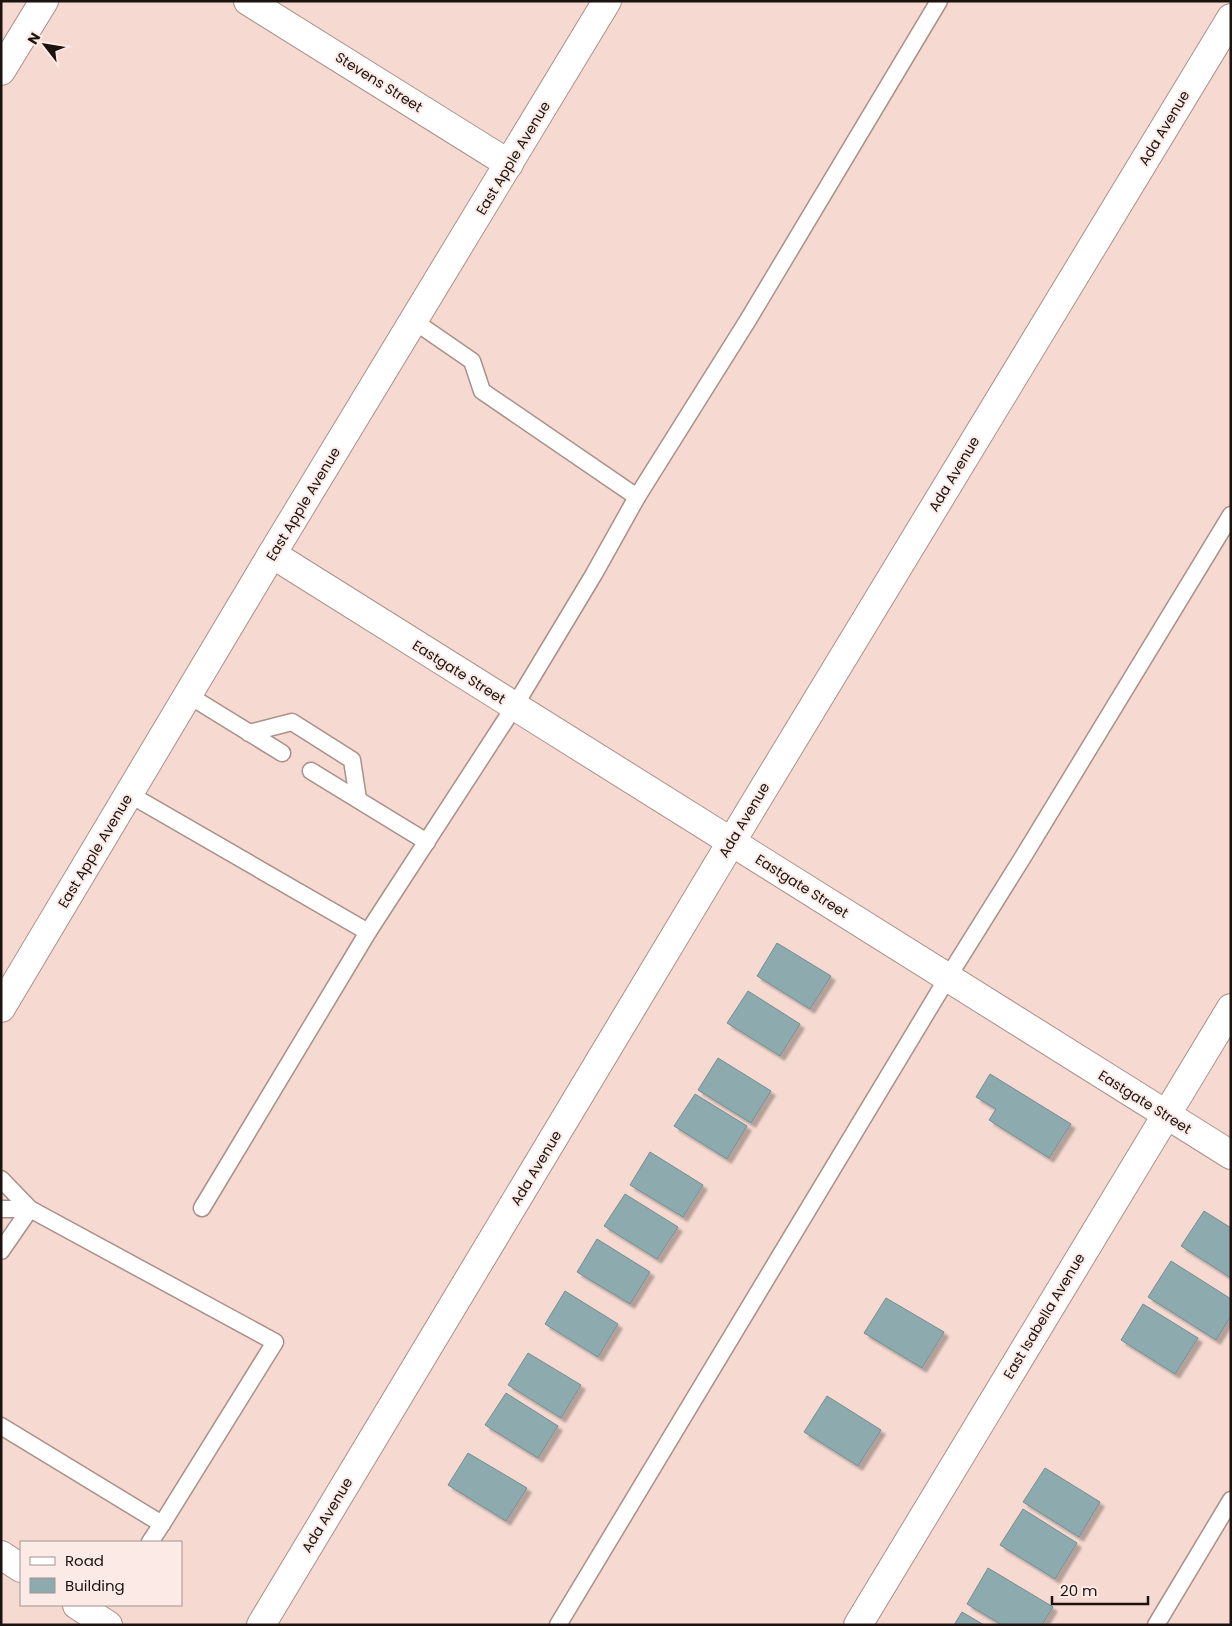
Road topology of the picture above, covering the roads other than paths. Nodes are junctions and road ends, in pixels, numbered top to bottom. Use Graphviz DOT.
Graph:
graph roads {
  1 [pos="44,1"];
  2 [pos="248,1"];
  3 [pos="608,1"];
  4 [pos="939,1"];
  5 [pos="1231,18"];
  6 [pos="1,71"];
  7 [pos="509,164"];
  8 [pos="414,321"];
  9 [pos="637,497"];
  10 [pos="1231,515"];
  11 [pos="272,554"];
  12 [pos="188,696"];
  13 [pos="514,707"];
  14 [pos="249,733"];
  15 [pos="282,753"];
  16 [pos="311,771"];
  17 [pos="129,794"];
  18 [pos="358,800"];
  19 [pos="427,842"];
  20 [pos="732,842"];
  21 [pos="368,932"];
  22 [pos="948,977"];
  23 [pos="1,1008"];
  24 [pos="1231,1008"];
  25 [pos="1166,1115"];
  26 [pos="1231,1155"];
  27 [pos="1,1179"];
  28 [pos="202,1208"];
  29 [pos="1,1209"];
  30 [pos="30,1210"];
  31 [pos="1,1251"];
  32 [pos="1,1426"];
  33 [pos="1231,1500"];
  34 [pos="162,1524"];
  35 [pos="151,1541"];
  36 [pos="1,1555"];
  37 [pos="20,1567"];
  38 [pos="260,1625"];
  39 [pos="558,1625"];
  40 [pos="858,1625"];
  41 [pos="1156,1625"];
  1 -- 6 [label="street"];
  2 -- 7 [label="street, Stevens Street"];
  3 -- 7 [label="street, East Apple Avenue"];
  4 -- 9 [label="lane"];
  5 -- 20 [label="street, Ada Avenue"];
  7 -- 8 [label="street, East Apple Avenue"];
  8 -- 9 [label="lane"];
  8 -- 11 [label="street, East Apple Avenue"];
  9 -- 13 [label="lane"];
  10 -- 22 [label="lane"];
  11 -- 12 [label="street, East Apple Avenue"];
  11 -- 13 [label="street, Eastgate Street"];
  12 -- 14 [label="lane"];
  12 -- 17 [label="street, East Apple Avenue"];
  13 -- 19 [label="lane"];
  13 -- 20 [label="street, Eastgate Street"];
  14 -- 15 [label="lane"];
  14 -- 18 [label="lane"];
  16 -- 18 [label="lane"];
  17 -- 21 [label="lane"];
  17 -- 23 [label="street, East Apple Avenue"];
  18 -- 19 [label="lane"];
  19 -- 21 [label="lane"];
  20 -- 22 [label="street, Eastgate Street"];
  20 -- 38 [label="street, Ada Avenue"];
  21 -- 28 [label="lane"];
  22 -- 25 [label="street, Eastgate Street"];
  22 -- 39 [label="lane"];
  24 -- 25 [label="street, East Isabella Avenue"];
  25 -- 26 [label="street, Eastgate Street"];
  25 -- 40 [label="street, East Isabella Avenue"];
  27 -- 30 [label="lane"];
  29 -- 30 [label="lane"];
  30 -- 31 [label="lane"];
  30 -- 34 [label="lane"];
  32 -- 34 [label="lane"];
  33 -- 41 [label="lane"];
  34 -- 35 [label="lane"];
  36 -- 37 [label="street"];
}
